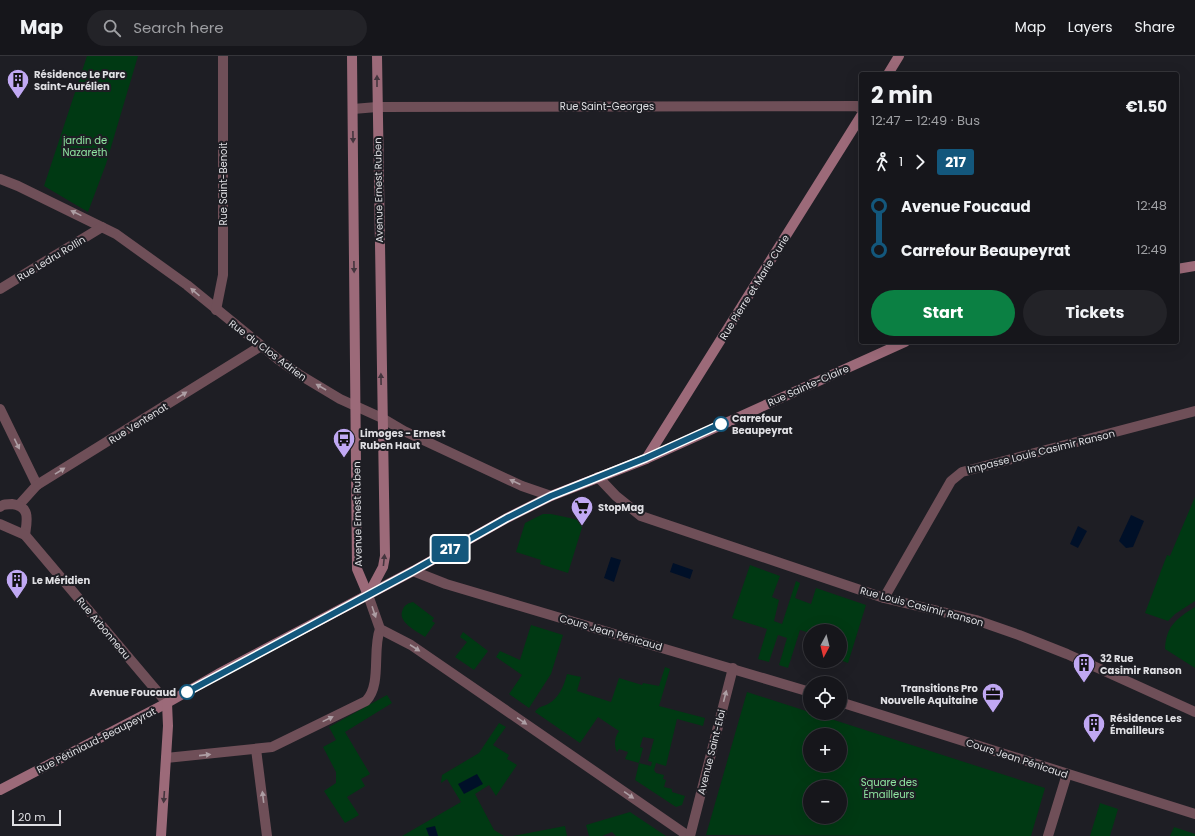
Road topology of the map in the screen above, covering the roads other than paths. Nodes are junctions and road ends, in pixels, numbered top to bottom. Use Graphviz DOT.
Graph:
graph roads {
  1 [pos="223,56"];
  2 [pos="352,56"];
  3 [pos="377,56"];
  4 [pos="897,60"];
  5 [pos="889,72"];
  6 [pos="377,107"];
  7 [pos="859,108"];
  8 [pos="353,109"];
  9 [pos="859,119"];
  10 [pos="0,179"];
  11 [pos="102,227"];
  12 [pos="1195,266"];
  13 [pos="1179,269"];
  14 [pos="0,289"];
  15 [pos="216,310"];
  16 [pos="901,344"];
  17 [pos="261,346"];
  18 [pos="356,405"];
  19 [pos="0,409"];
  20 [pos="1195,411"];
  21 [pos="382,418"];
  22 [pos="646,458"];
  23 [pos="598,477"];
  24 [pos="37,485"];
  25 [pos="551,496"];
  26 [pos="19,505"];
  27 [pos="0,507"];
  28 [pos="0,524"];
  29 [pos="25,535"];
  30 [pos="413,571"];
  31 [pos="368,595"];
  32 [pos="884,598"];
  33 [pos="380,629"];
  34 [pos="733,668"];
  35 [pos="803,690"];
  36 [pos="168,703"];
  37 [pos="847,704"];
  38 [pos="1195,712"];
  39 [pos="256,749"];
  40 [pos="166,758"];
  41 [pos="1067,774"];
  42 [pos="0,790"];
  43 [pos="1195,814"];
  44 [pos="161,836"];
  45 [pos="268,836"];
  46 [pos="684,836"];
  47 [pos="690,836"];
  48 [pos="1048,836"];
  1 -- 15 [label="street, Rue Saint-Benoit"];
  2 -- 8 [label="street, Avenue Ernest Ruben"];
  6 -- 3 [label="street, Avenue Ernest Ruben, one-way"];
  4 -- 5 [label="street"];
  6 -- 7 [label="street, Rue Saint-Georges"];
  6 -- 8 [label="street, Rue Saint-Georges"];
  21 -- 6 [label="street, Avenue Ernest Ruben, one-way"];
  8 -- 18 [label="street, Avenue Ernest Ruben, one-way"];
  9 -- 22 [label="street, Rue Pierre et Marie Curie"];
  11 -- 10 [label="street, Rue du Clos Adrien, one-way"];
  11 -- 14 [label="street, Rue Ledru Rollin"];
  15 -- 11 [label="street, Rue du Clos Adrien, one-way"];
  12 -- 13 [label="street"];
  15 -- 17 [label="street, Rue du Clos Adrien"];
  16 -- 22 [label="street, Rue Sainte-Claire"];
  18 -- 17 [label="street, Rue du Clos Adrien, one-way"];
  24 -- 17 [label="street, Rue Ventenat, one-way"];
  18 -- 21 [label="street, Rue du Clos Adrien"];
  18 -- 31 [label="street, Avenue Ernest Ruben"];
  19 -- 24 [label="street, one-way"];
  20 -- 32 [label="street, Impasse Louis Casimir Ranson"];
  25 -- 21 [label="street, Rue du Clos Adrien, one-way"];
  31 -- 21 [label="street, Avenue Ernest Ruben, one-way"];
  22 -- 23 [label="street"];
  23 -- 25 [label="street"];
  23 -- 32 [label="street, Rue Louis Casimir Ranson"];
  24 -- 26 [label="street, Rue Ventenat"];
  25 -- 30 [label="street, Rue Pétiniaud-Beaupeyrat"];
  26 -- 27 [label="street"];
  26 -- 29 [label="street"];
  28 -- 29 [label="street"];
  29 -- 36 [label="street, Rue Arbonneau"];
  30 -- 31 [label="street, Rue Pétiniaud-Beaupeyrat"];
  30 -- 34 [label="street, Cours Jean Pénicaud"];
  31 -- 33 [label="street, one-way"];
  31 -- 36 [label="street, Rue Pétiniaud-Beaupeyrat"];
  32 -- 38 [label="street, Rue Louis Casimir Ranson"];
  39 -- 33 [label="street, one-way"];
  33 -- 46 [label="street, one-way"];
  34 -- 35 [label="street, Cours Jean Pénicaud"];
  47 -- 34 [label="street, Avenue Saint-Eloi, one-way"];
  36 -- 40 [label="street"];
  36 -- 42 [label="street, Rue Pétiniaud-Beaupeyrat"];
  37 -- 41 [label="street, Cours Jean Pénicaud"];
  40 -- 39 [label="street, one-way"];
  45 -- 39 [label="street, one-way"];
  40 -- 44 [label="street, one-way"];
  41 -- 43 [label="street, Cours Jean Pénicaud"];
  41 -- 48 [label="street"];
}
